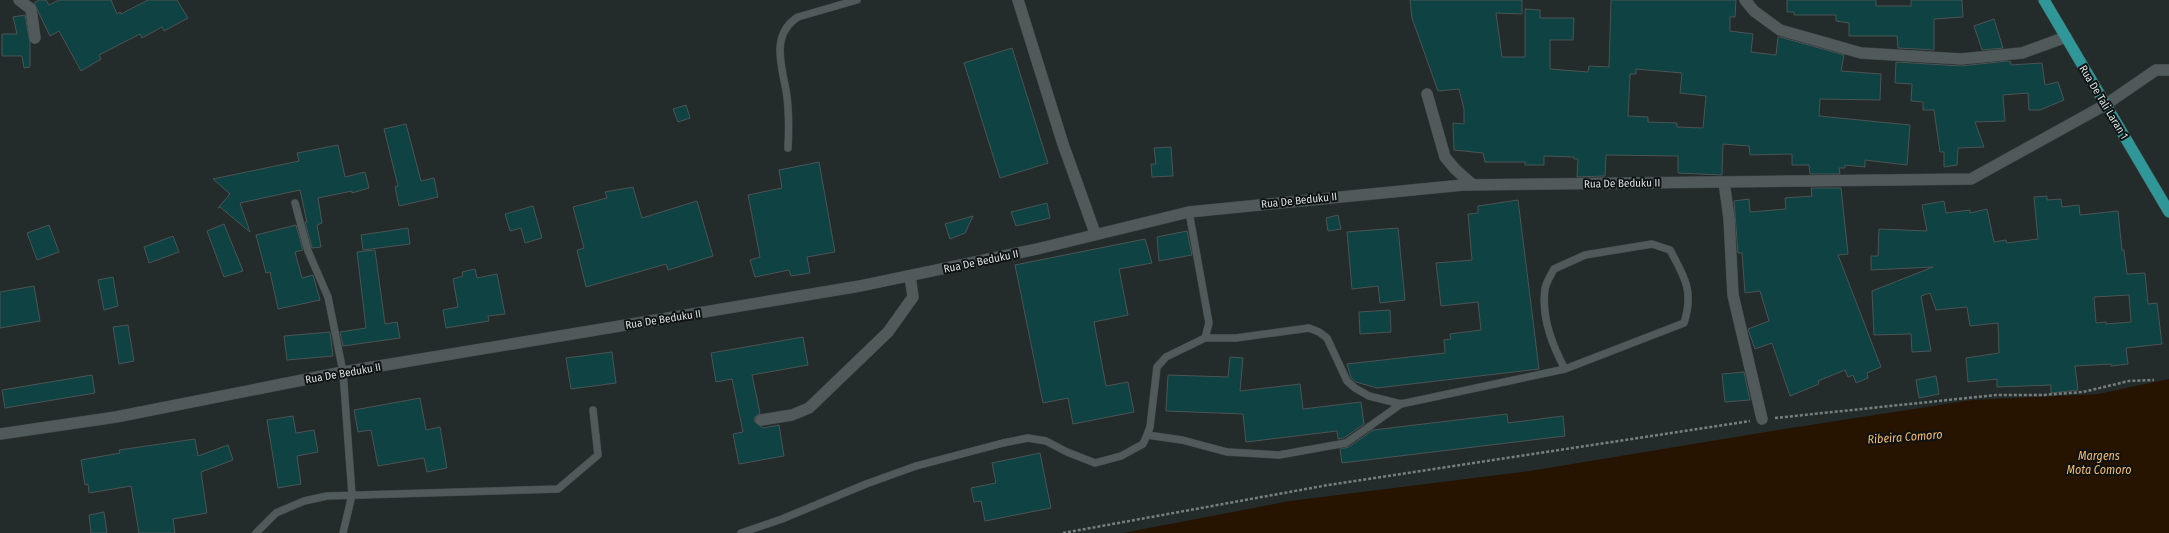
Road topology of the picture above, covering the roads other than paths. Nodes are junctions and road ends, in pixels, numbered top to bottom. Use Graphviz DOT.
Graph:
graph roads {
  1 [pos="19,0"];
  2 [pos="857,0"];
  3 [pos="1018,0"];
  4 [pos="1745,0"];
  5 [pos="2044,0"];
  6 [pos="2066,37"];
  7 [pos="35,38"];
  8 [pos="2169,70"];
  9 [pos="1428,94"];
  10 [pos="2105,105"];
  11 [pos="788,148"];
  12 [pos="1724,182"];
  13 [pos="1473,185"];
  14 [pos="295,204"];
  15 [pos="2167,207"];
  16 [pos="1189,212"];
  17 [pos="1095,234"];
  18 [pos="910,276"];
  19 [pos="1205,338"];
  20 [pos="1564,369"];
  21 [pos="343,372"];
  22 [pos="1402,404"];
  23 [pos="593,410"];
  24 [pos="1762,419"];
  25 [pos="761,420"];
  26 [pos="0,434"];
  27 [pos="1147,435"];
  28 [pos="352,495"];
  29 [pos="256,533"];
  30 [pos="343,533"];
  31 [pos="741,533"];
  1 -- 7 [label="street"];
  2 -- 11 [label="lane"];
  3 -- 17 [label="street"];
  4 -- 6 [label="street"];
  5 -- 6 [label="main road, Rua De Tali Laran 1"];
  6 -- 10 [label="main road, Rua De Tali Laran 1"];
  8 -- 10 [label="street"];
  9 -- 13 [label="street"];
  10 -- 12 [label="street, Rua De Beduku II"];
  10 -- 15 [label="main road, Rua De Tali Laran 1"];
  12 -- 13 [label="street, Rua De Beduku II"];
  12 -- 24 [label="street"];
  13 -- 16 [label="street, Rua De Beduku II"];
  14 -- 21 [label="lane"];
  16 -- 17 [label="street, Rua De Beduku II"];
  16 -- 19 [label="lane"];
  17 -- 18 [label="street, Rua De Beduku II"];
  18 -- 21 [label="street, Rua De Beduku II"];
  18 -- 25 [label="street"];
  19 -- 22 [label="lane"];
  19 -- 27 [label="lane"];
  20 -- 20 [label="lane"];
  20 -- 22 [label="lane"];
  21 -- 26 [label="street, Rua De Beduku II"];
  21 -- 28 [label="lane"];
  22 -- 27 [label="lane"];
  23 -- 28 [label="lane"];
  27 -- 31 [label="lane"];
  28 -- 29 [label="lane"];
  28 -- 30 [label="lane"];
}
